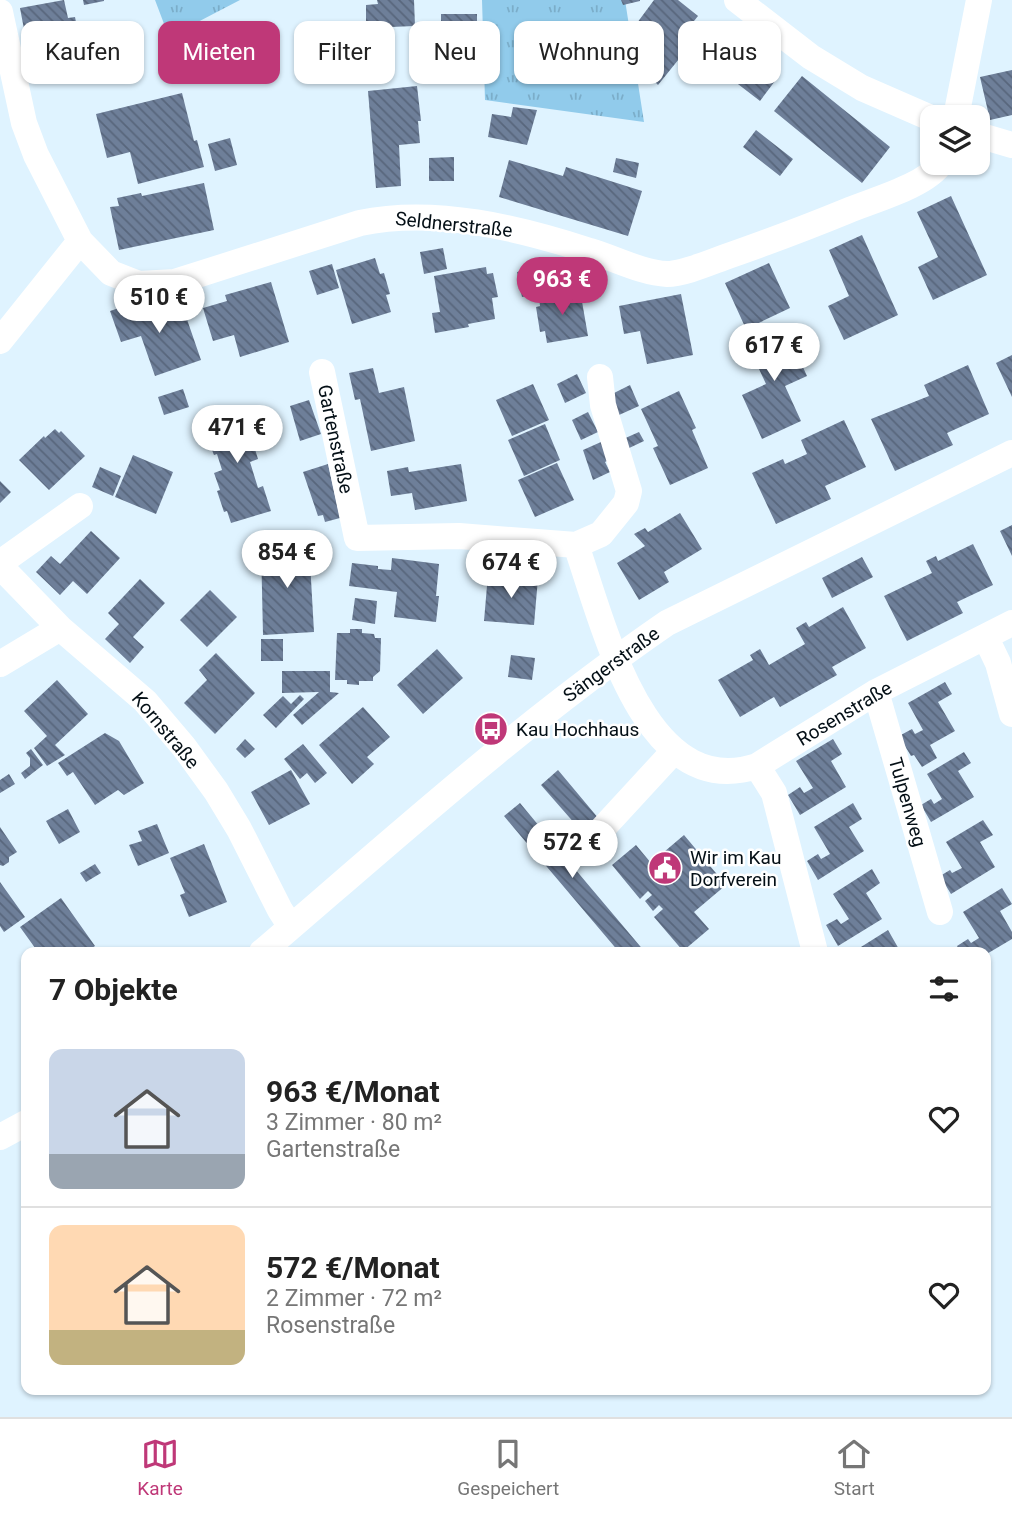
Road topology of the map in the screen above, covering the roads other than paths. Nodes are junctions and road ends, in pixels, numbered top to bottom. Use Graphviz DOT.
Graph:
graph roads {
  1 [pos="737,0"];
  2 [pos="979,0"];
  3 [pos="0,12"];
  4 [pos="3,42"];
  5 [pos="958,105"];
  6 [pos="920,113"];
  7 [pos="990,139"];
  8 [pos="1012,145"];
  9 [pos="928,175"];
  10 [pos="80,241"];
  11 [pos="0,341"];
  12 [pos="322,372"];
  13 [pos="600,377"];
  14 [pos="1012,453"];
  15 [pos="80,506"];
  16 [pos="576,545"];
  17 [pos="0,564"];
  18 [pos="1012,623"];
  19 [pos="60,628"];
  20 [pos="986,638"];
  21 [pos="615,659"];
  22 [pos="0,664"];
  23 [pos="876,692"];
  24 [pos="1012,714"];
  25 [pos="674,751"];
  26 [pos="757,766"];
  27 [pos="581,852"];
  28 [pos="940,912"];
  29 [pos="291,927"];
  30 [pos="268,947"];
  31 [pos="814,947"];
  32 [pos="21,1126"];
  33 [pos="0,1137"];
  1 -- 6 [label="street"];
  2 -- 5 [label="street"];
  3 -- 4 [label="street, Seldnerstraße"];
  4 -- 10 [label="street, Seldnerstraße"];
  7 -- 8 [label="street"];
  9 -- 10 [label="street, Seldnerstraße"];
  10 -- 11 [label="street"];
  12 -- 16 [label="street, Gartenstraße"];
  13 -- 16 [label="street"];
  14 -- 21 [label="street, Sängerstraße"];
  15 -- 17 [label="street, Kornstraße"];
  16 -- 21 [label="street"];
  17 -- 19 [label="street, Kornstraße"];
  18 -- 20 [label="street, Rosenstraße"];
  19 -- 22 [label="street"];
  19 -- 29 [label="street, Kornstraße"];
  20 -- 23 [label="street, Rosenstraße"];
  20 -- 24 [label="street"];
  21 -- 25 [label="street, Rosenstraße"];
  21 -- 29 [label="street, Sängerstraße"];
  23 -- 26 [label="street, Rosenstraße"];
  23 -- 28 [label="street, Tulpenweg"];
  25 -- 26 [label="street, Rosenstraße"];
  25 -- 27 [label="street"];
  26 -- 31 [label="street"];
  29 -- 30 [label="street, Sängerstraße"];
  32 -- 33 [label="street"];
}
